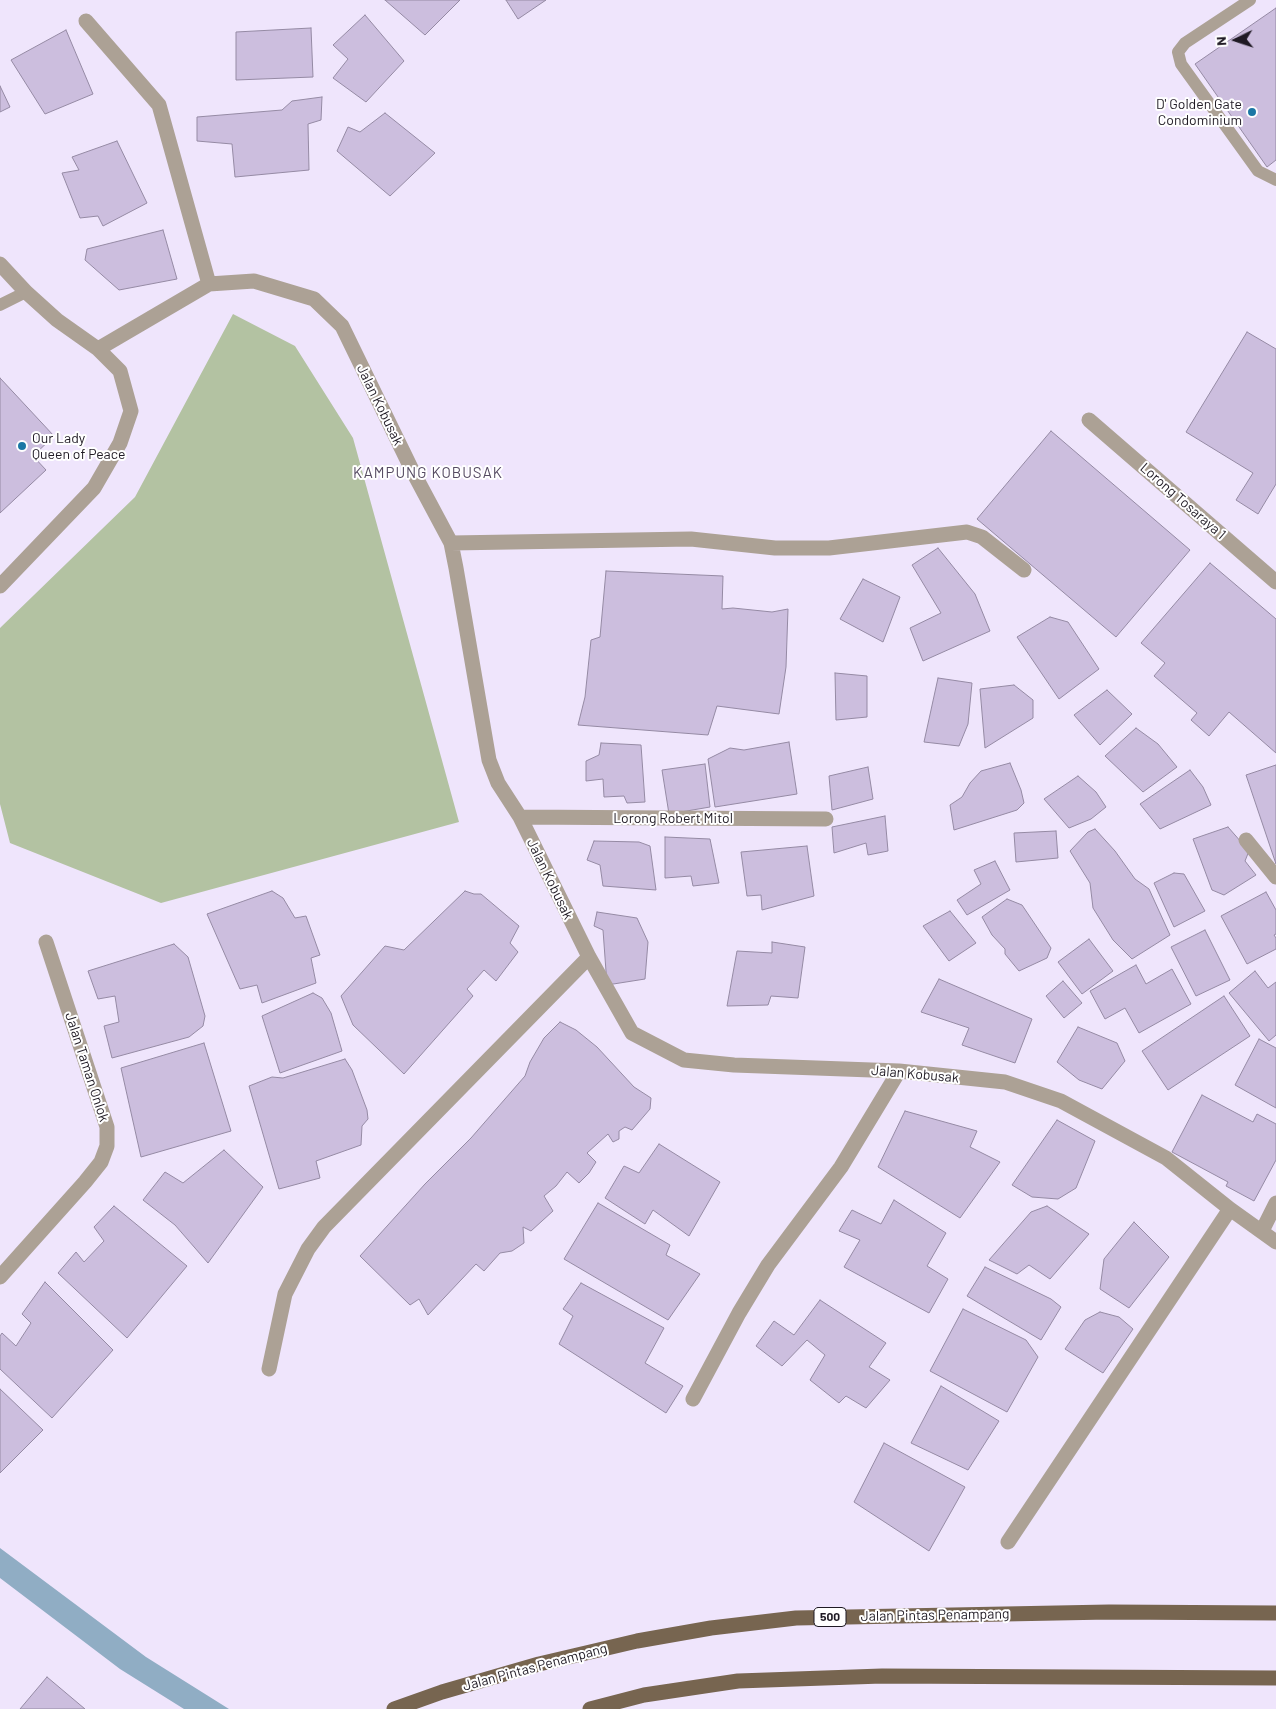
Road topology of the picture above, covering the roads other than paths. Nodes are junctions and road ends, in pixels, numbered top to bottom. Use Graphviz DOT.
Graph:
graph roads {
  1 [pos="1250,0"];
  2 [pos="86,21"];
  3 [pos="1276,180"];
  4 [pos="0,264"];
  5 [pos="209,284"];
  6 [pos="26,292"];
  7 [pos="0,306"];
  8 [pos="98,349"];
  9 [pos="1089,420"];
  10 [pos="451,543"];
  11 [pos="1024,570"];
  12 [pos="1276,582"];
  13 [pos="0,586"];
  14 [pos="520,817"];
  15 [pos="826,819"];
  16 [pos="1246,840"];
  17 [pos="1276,877"];
  18 [pos="46,942"];
  19 [pos="589,957"];
  20 [pos="899,1071"];
  21 [pos="1276,1203"];
  22 [pos="1230,1209"];
  23 [pos="1262,1232"];
  24 [pos="1276,1242"];
  25 [pos="0,1277"];
  26 [pos="269,1369"];
  27 [pos="692,1399"];
  28 [pos="1008,1542"];
  29 [pos="1276,1613"];
  30 [pos="1276,1678"];
  31 [pos="394,1709"];
  32 [pos="590,1709"];
  1 -- 3 [label="lane"];
  2 -- 5 [label="street"];
  4 -- 6 [label="street"];
  5 -- 8 [label="street, Jalan Kobusak"];
  5 -- 10 [label="street, Jalan Kobusak"];
  6 -- 7 [label="lane"];
  6 -- 8 [label="street"];
  8 -- 13 [label="street"];
  9 -- 12 [label="street, Lorong Tosaraya 1"];
  10 -- 11 [label="street"];
  10 -- 14 [label="street, Jalan Kobusak"];
  14 -- 15 [label="street, Lorong Robert Mitol"];
  14 -- 19 [label="street, Jalan Kobusak"];
  16 -- 17 [label="street"];
  18 -- 25 [label="street, Jalan Taman Onlok"];
  19 -- 20 [label="street, Jalan Kobusak"];
  19 -- 26 [label="street"];
  20 -- 22 [label="street, Jalan Kobusak"];
  20 -- 27 [label="street"];
  21 -- 23 [label="street"];
  22 -- 23 [label="street, Jalan Kobusak"];
  22 -- 28 [label="street"];
  23 -- 24 [label="street, Jalan Kobusak"];
  29 -- 31 [label="main road, Jalan Pintas Penampang / 500"];
  30 -- 32 [label="main road"];
}
